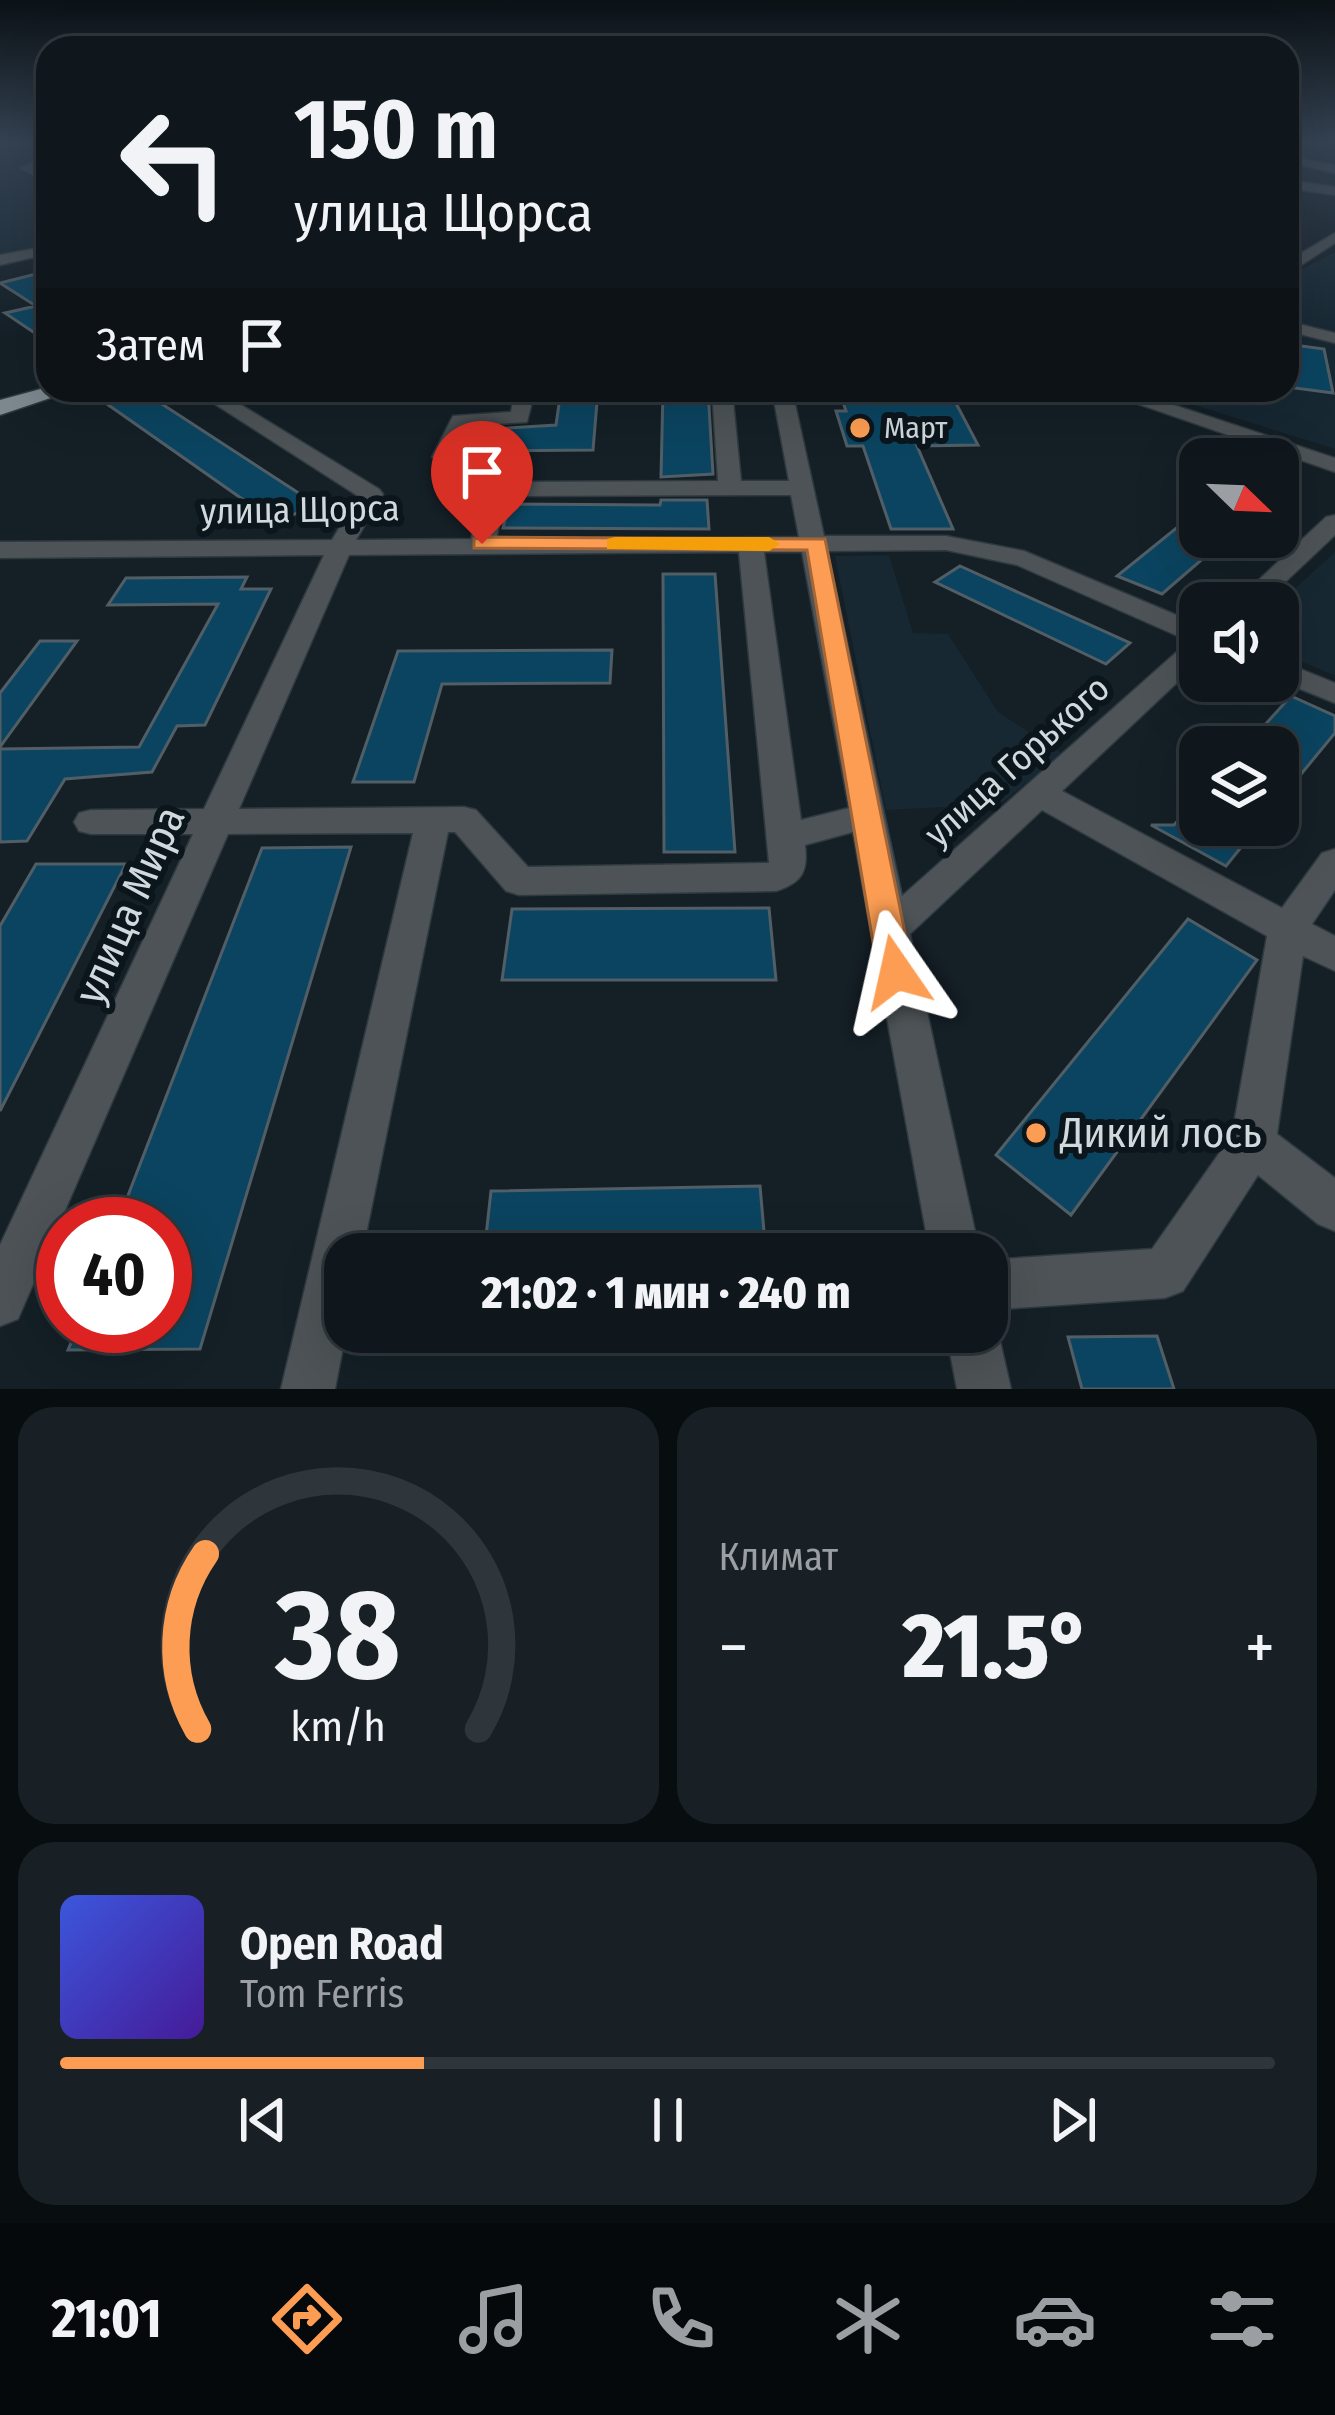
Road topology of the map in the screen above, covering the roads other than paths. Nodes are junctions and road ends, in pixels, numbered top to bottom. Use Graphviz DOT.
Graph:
graph roads {
  1 [pos="1299,241"];
  2 [pos="1330,245"];
  3 [pos="36,252"];
  4 [pos="1299,259"];
  5 [pos="0,260"];
  6 [pos="1299,329"];
  7 [pos="1335,338"];
  8 [pos="36,398"];
  9 [pos="222,402"];
  10 [pos="523,402"];
  11 [pos="723,402"];
  12 [pos="785,402"];
  13 [pos="1144,402"];
  14 [pos="0,408"];
  15 [pos="1335,465"];
  16 [pos="730,488"];
  17 [pos="803,488"];
  18 [pos="496,489"];
  19 [pos="1335,522"];
  20 [pos="817,543"];
  21 [pos="482,544"];
  22 [pos="751,544"];
  23 [pos="340,545"];
  24 [pos="0,550"];
  25 [pos="1277,582"];
  26 [pos="1179,626"];
  27 [pos="1179,665"];
  28 [pos="1299,678"];
  29 [pos="1335,694"];
  30 [pos="1039,794"];
  31 [pos="867,816"];
  32 [pos="433,820"];
  33 [pos="218,821"];
  34 [pos="91,822"];
  35 [pos="789,836"];
  36 [pos="1335,862"];
  37 [pos="1287,931"];
  38 [pos="887,932"];
  39 [pos="1335,955"];
  40 [pos="1253,1143"];
  41 [pos="1335,1208"];
  42 [pos="951,1233"];
  43 [pos="1008,1284"];
  44 [pos="0,1301"];
  45 [pos="976,1353"];
  46 [pos="308,1389"];
  47 [pos="984,1389"];
  1 -- 2 [label="street"];
  2 -- 4 [label="street"];
  3 -- 5 [label="street"];
  6 -- 7 [label="street"];
  8 -- 14 [label="main road"];
  9 -- 23 [label="street, улица Мира"];
  10 -- 18 [label="street"];
  11 -- 16 [label="street"];
  12 -- 17 [label="street"];
  13 -- 15 [label="street"];
  16 -- 17 [label="street"];
  16 -- 18 [label="street"];
  17 -- 20 [label="street"];
  18 -- 21 [label="street"];
  19 -- 25 [label="street"];
  20 -- 22 [label="street, улица Щорса"];
  20 -- 26 [label="street, улица Щорса"];
  20 -- 31 [label="street"];
  21 -- 22 [label="street, улица Щорса"];
  21 -- 23 [label="street, улица Щорса"];
  22 -- 35 [label="street"];
  23 -- 24 [label="street, улица Щорса"];
  23 -- 33 [label="street, улица Мира"];
  27 -- 30 [label="street, улица Горького"];
  28 -- 29 [label="street"];
  30 -- 37 [label="street"];
  30 -- 38 [label="street, улица Горького"];
  31 -- 35 [label="street"];
  31 -- 38 [label="street"];
  32 -- 33 [label="street"];
  32 -- 35 [label="street"];
  32 -- 46 [label="street"];
  33 -- 34 [label="street"];
  33 -- 44 [label="street, улица Мира"];
  36 -- 37 [label="street"];
  37 -- 39 [label="street"];
  37 -- 40 [label="street"];
  38 -- 42 [label="street"];
  40 -- 41 [label="street"];
  40 -- 43 [label="street"];
  45 -- 47 [label="street"];
}
